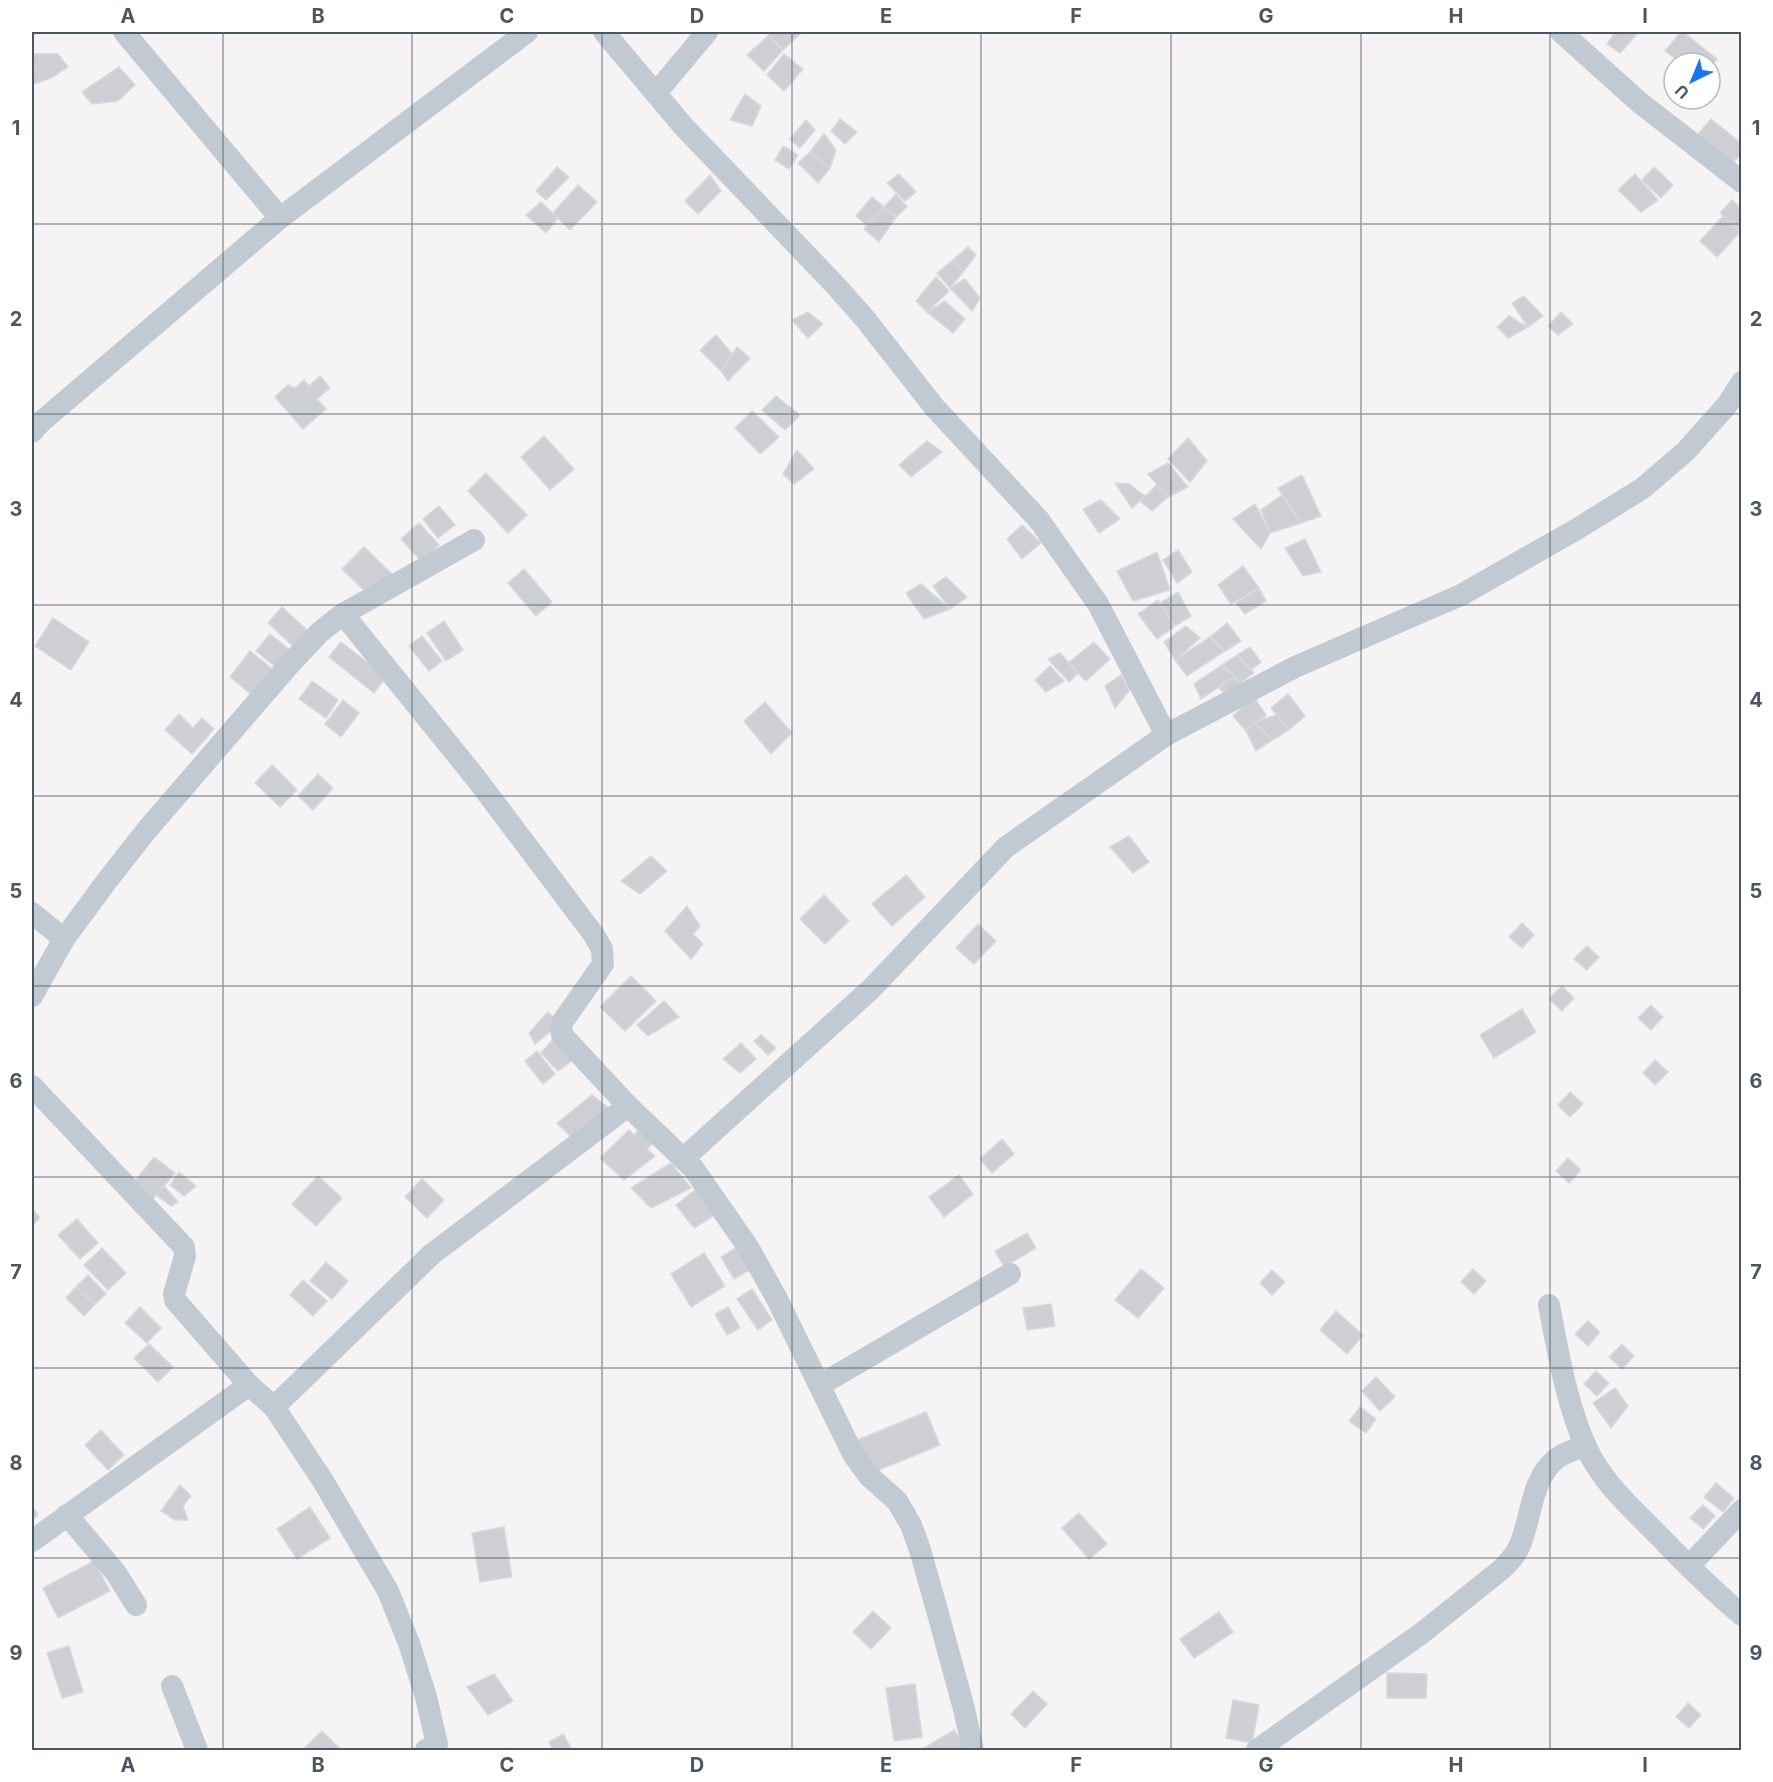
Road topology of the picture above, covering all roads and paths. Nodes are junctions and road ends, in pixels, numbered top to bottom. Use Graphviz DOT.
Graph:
graph roads {
  1 [pos="124,32"];
  2 [pos="527,32"];
  3 [pos="604,32"];
  4 [pos="707,32"];
  5 [pos="1561,32"];
  6 [pos="656,93"];
  7 [pos="1742,182"];
  8 [pos="280,218"];
  9 [pos="1742,382"];
  10 [pos="32,432"];
  11 [pos="474,540"];
  12 [pos="343,614"];
  13 [pos="1166,735"];
  14 [pos="32,914"];
  15 [pos="64,939"];
  16 [pos="32,996"];
  17 [pos="32,1086"];
  18 [pos="628,1106"];
  19 [pos="684,1158"];
  20 [pos="1010,1274"];
  21 [pos="1549,1305"];
  22 [pos="249,1385"];
  23 [pos="820,1385"];
  24 [pos="274,1407"];
  25 [pos="1586,1446"];
  26 [pos="1742,1510"];
  27 [pos="67,1515"];
  28 [pos="32,1541"];
  29 [pos="1689,1566"];
  30 [pos="136,1605"];
  31 [pos="1742,1615"];
  32 [pos="172,1686"];
  33 [pos="434,1748"];
  34 [pos="197,1750"];
  35 [pos="973,1750"];
  36 [pos="1257,1750"];
  1 -- 8 [label="street"];
  2 -- 8 [label="street"];
  3 -- 6 [label="street"];
  4 -- 6 [label="street"];
  5 -- 7 [label="street"];
  6 -- 13 [label="street"];
  8 -- 10 [label="street"];
  9 -- 13 [label="street"];
  11 -- 12 [label="street"];
  12 -- 15 [label="street"];
  12 -- 18 [label="street"];
  13 -- 19 [label="street"];
  14 -- 15 [label="street"];
  15 -- 16 [label="street"];
  17 -- 22 [label="street"];
  18 -- 19 [label="street"];
  18 -- 24 [label="street"];
  19 -- 23 [label="street"];
  20 -- 23 [label="street"];
  21 -- 25 [label="street"];
  22 -- 24 [label="street"];
  22 -- 27 [label="street"];
  23 -- 35 [label="street"];
  24 -- 33 [label="street"];
  25 -- 29 [label="street"];
  25 -- 36 [label="street"];
  26 -- 29 [label="street"];
  27 -- 28 [label="street"];
  27 -- 30 [label="street"];
  29 -- 31 [label="street"];
  32 -- 34 [label="street"];
}
